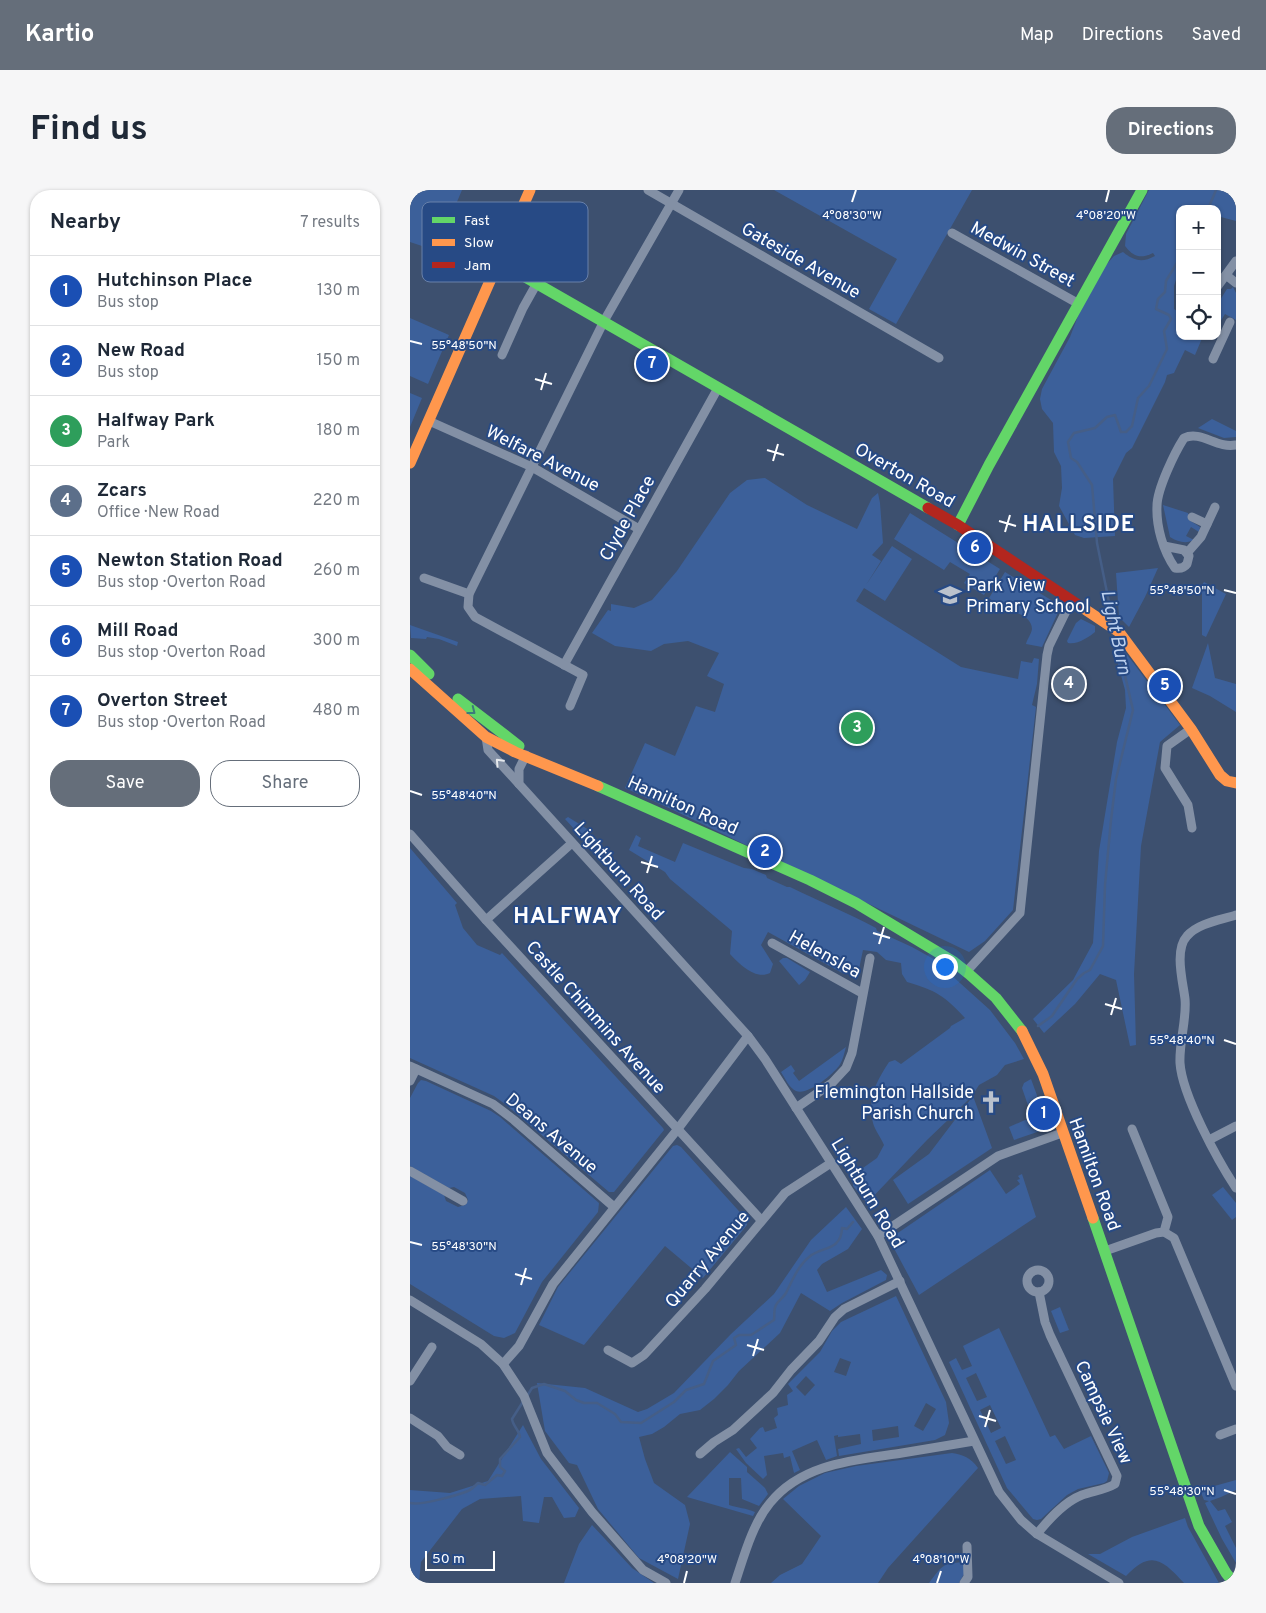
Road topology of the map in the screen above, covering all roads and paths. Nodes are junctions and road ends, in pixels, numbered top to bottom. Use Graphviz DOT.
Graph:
graph roads {
  1 [pos="530,190"];
  2 [pos="648,190"];
  3 [pos="679,190"];
  4 [pos="1142,190"];
  5 [pos="525,202"];
  6 [pos="671,203"];
  7 [pos="952,233"];
  8 [pos="1236,261"];
  9 [pos="1226,275"];
  10 [pos="490,282"];
  11 [pos="1221,282"];
  12 [pos="537,283"];
  13 [pos="1236,283"];
  14 [pos="1079,304"];
  15 [pos="604,321"];
  16 [pos="1230,322"];
  17 [pos="1222,340"];
  18 [pos="502,355"];
  19 [pos="939,358"];
  20 [pos="1213,360"];
  21 [pos="718,388"];
  22 [pos="429,421"];
  23 [pos="1236,445"];
  24 [pos="410,463"];
  25 [pos="532,467"];
  26 [pos="1215,507"];
  27 [pos="1192,517"];
  28 [pos="1207,524"];
  29 [pos="958,525"];
  30 [pos="639,529"];
  31 [pos="1164,546"];
  32 [pos="1188,553"];
  33 [pos="424,578"];
  34 [pos="469,594"];
  35 [pos="1071,601"];
  36 [pos="410,655"];
  37 [pos="564,665"];
  38 [pos="410,669"];
  39 [pos="570,706"];
  40 [pos="1191,729"];
  41 [pos="486,737"];
  42 [pos="526,755"];
  43 [pos="1236,783"];
  44 [pos="519,784"];
  45 [pos="1192,828"];
  46 [pos="410,834"];
  47 [pos="572,843"];
  48 [pos="1236,915"];
  49 [pos="486,920"];
  50 [pos="772,943"];
  51 [pos="870,958"];
  52 [pos="967,971"];
  53 [pos="862,993"];
  54 [pos="748,1036"];
  55 [pos="413,1067"];
  56 [pos="410,1081"];
  57 [pos="796,1108"];
  58 [pos="1236,1126"];
  59 [pos="1132,1129"];
  60 [pos="677,1130"];
  61 [pos="1062,1133"];
  62 [pos="1209,1140"];
  63 [pos="831,1163"];
  64 [pos="410,1171"];
  65 [pos="1236,1188"];
  66 [pos="463,1201"];
  67 [pos="614,1207"];
  68 [pos="761,1220"];
  69 [pos="1164,1232"];
  70 [pos="878,1236"];
  71 [pos="1104,1252"];
  72 [pos="900,1281"];
  73 [pos="1038,1292"];
  74 [pos="410,1300"];
  75 [pos="432,1347"];
  76 [pos="608,1350"];
  77 [pos="503,1364"];
  78 [pos="410,1381"];
  79 [pos="1236,1386"];
  80 [pos="410,1418"];
  81 [pos="1236,1429"];
  82 [pos="1220,1435"];
  83 [pos="974,1441"];
  84 [pos="700,1454"];
  85 [pos="460,1455"];
  86 [pos="1037,1534"];
  87 [pos="967,1546"];
  88 [pos="666,1583"];
  89 [pos="734,1583"];
  90 [pos="964,1583"];
  91 [pos="1119,1583"];
  92 [pos="1234,1583"];
  1 -- 5 [label="street"];
  2 -- 6 [label="street, Gateside Avenue"];
  3 -- 6 [label="street"];
  4 -- 14 [label="street"];
  6 -- 15 [label="street"];
  6 -- 19 [label="street, Gateside Avenue"];
  7 -- 14 [label="street, Medwin Street"];
  8 -- 9 [label="street"];
  9 -- 11 [label="street"];
  9 -- 13 [label="street"];
  10 -- 22 [label="street"];
  12 -- 15 [label="street, Overton Road"];
  12 -- 18 [label="street"];
  14 -- 29 [label="street"];
  15 -- 21 [label="street, Overton Road"];
  15 -- 25 [label="street"];
  16 -- 17 [label="street"];
  17 -- 20 [label="street"];
  21 -- 29 [label="street, Overton Road"];
  21 -- 30 [label="street, Clyde Place"];
  22 -- 24 [label="street"];
  22 -- 25 [label="street, Welfare Avenue"];
  23 -- 31 [label="street"];
  25 -- 30 [label="street, Welfare Avenue"];
  25 -- 34 [label="street"];
  26 -- 28 [label="street"];
  27 -- 28 [label="street"];
  28 -- 32 [label="street"];
  29 -- 35 [label="street, Overton Road"];
  30 -- 37 [label="street, Clyde Place"];
  31 -- 32 [label="street"];
  31 -- 32 [label="street"];
  33 -- 34 [label="street"];
  34 -- 37 [label="street"];
  35 -- 40 [label="street, Overton Road"];
  35 -- 52 [label="street"];
  36 -- 42 [label="street, Hamilton Road, one-way"];
  37 -- 39 [label="street"];
  38 -- 41 [label="street, Hamilton Road"];
  40 -- 43 [label="street, Overton Road"];
  40 -- 45 [label="street"];
  41 -- 42 [label="street, Hamilton Road"];
  44 -- 41 [label="street, Lightburn Road, one-way"];
  42 -- 44 [label="street"];
  42 -- 52 [label="street, Hamilton Road"];
  44 -- 47 [label="street, Lightburn Road"];
  46 -- 49 [label="street, Castle Chimmins Avenue"];
  47 -- 49 [label="street"];
  47 -- 54 [label="street, Lightburn Road"];
  48 -- 62 [label="street"];
  49 -- 60 [label="street, Castle Chimmins Avenue"];
  50 -- 53 [label="street, Helenslea"];
  51 -- 53 [label="street"];
  52 -- 61 [label="street, Hamilton Road"];
  53 -- 57 [label="street"];
  54 -- 57 [label="street, Lightburn Road"];
  54 -- 60 [label="street"];
  55 -- 56 [label="street"];
  55 -- 67 [label="street, Deans Avenue"];
  57 -- 63 [label="street, Lightburn Road"];
  58 -- 62 [label="street"];
  59 -- 69 [label="street"];
  60 -- 67 [label="street"];
  60 -- 68 [label="street, Castle Chimmins Avenue"];
  61 -- 70 [label="street"];
  61 -- 71 [label="street, Hamilton Road"];
  62 -- 65 [label="street"];
  63 -- 68 [label="street, Quarry Avenue"];
  63 -- 70 [label="street, Lightburn Road"];
  64 -- 66 [label="street"];
  67 -- 77 [label="street"];
  68 -- 76 [label="street, Quarry Avenue"];
  69 -- 71 [label="street"];
  69 -- 79 [label="street"];
  70 -- 72 [label="street, Lightburn Road"];
  71 -- 92 [label="street, Hamilton Road"];
  72 -- 83 [label="street, Lightburn Road"];
  72 -- 84 [label="street"];
  73 -- 86 [label="street, Campsie View"];
  74 -- 77 [label="street"];
  75 -- 78 [label="street"];
  77 -- 88 [label="street"];
  80 -- 85 [label="street"];
  81 -- 82 [label="street"];
  83 -- 86 [label="street, Lightburn Road"];
  83 -- 89 [label="street"];
  86 -- 91 [label="street, Lightburn Road"];
  87 -- 90 [label="street"];
}
